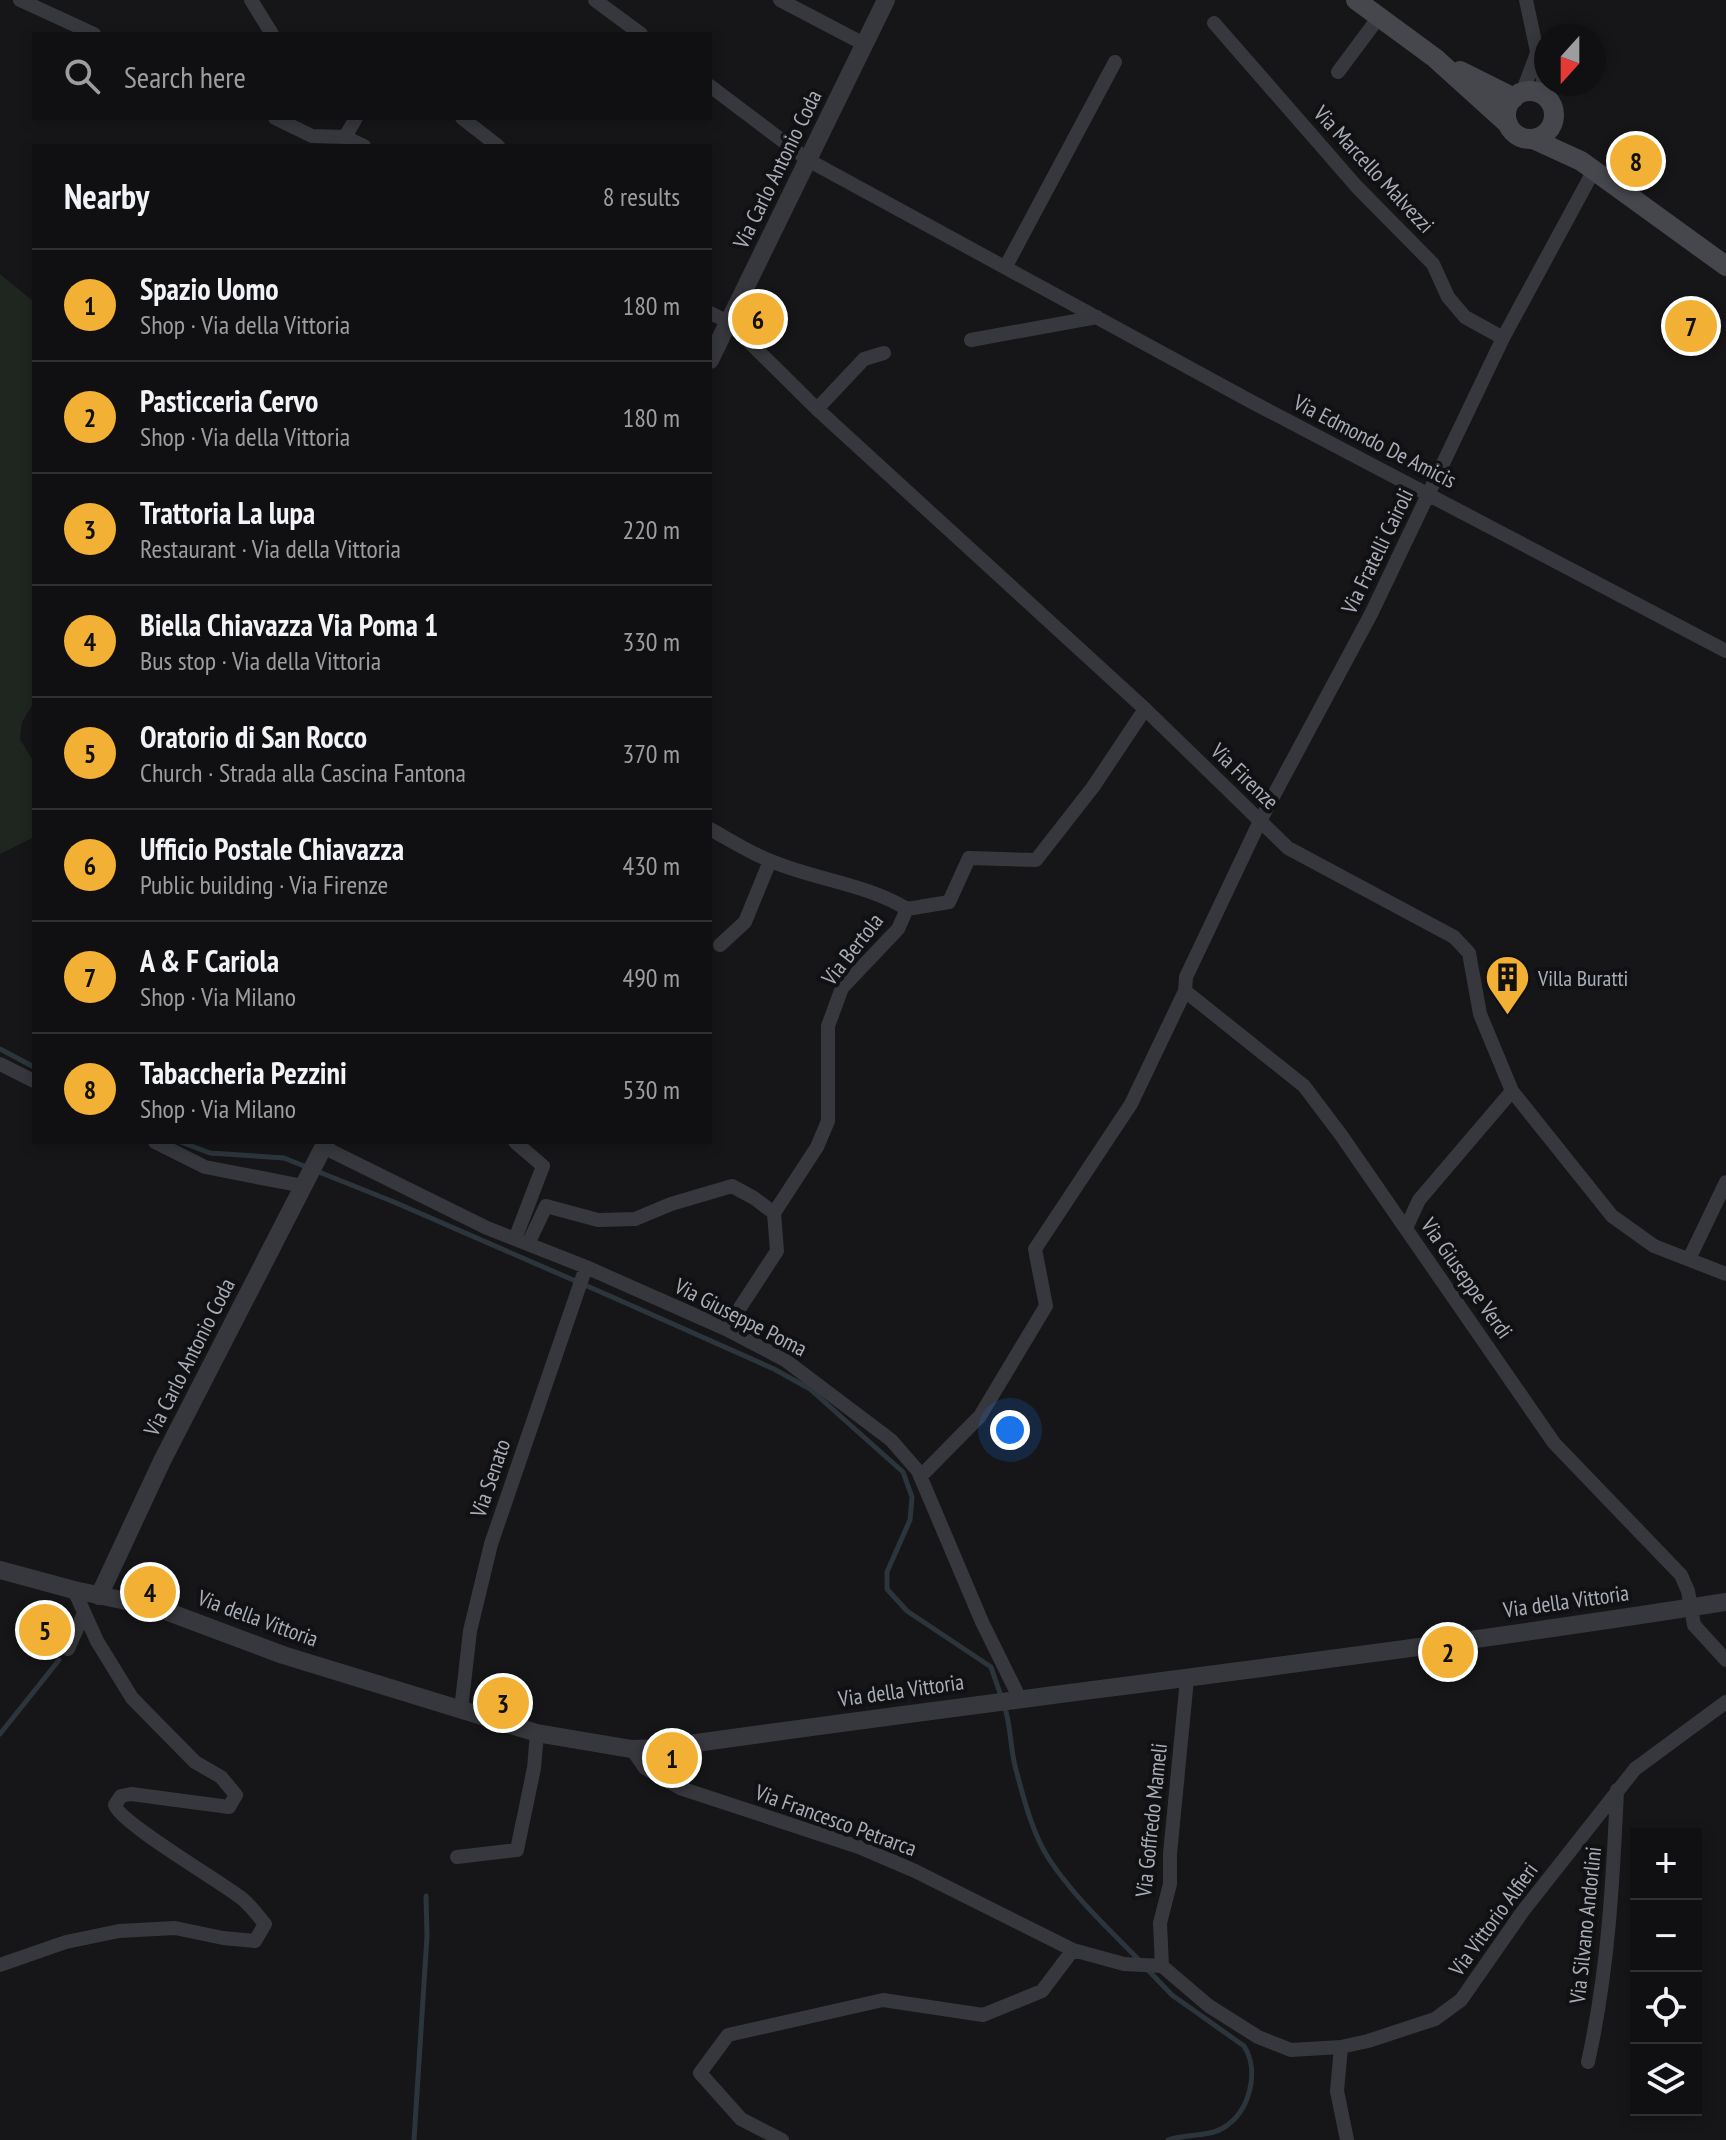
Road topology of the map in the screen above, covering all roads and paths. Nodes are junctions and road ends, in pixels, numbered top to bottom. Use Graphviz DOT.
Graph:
graph roads {
  1 [pos="20,0"];
  2 [pos="251,0"];
  3 [pos="595,0"];
  4 [pos="780,0"];
  5 [pos="886,0"];
  6 [pos="1356,0"];
  7 [pos="1526,0"];
  8 [pos="1379,17"];
  9 [pos="1214,23"];
  10 [pos="90,32"];
  11 [pos="271,32"];
  12 [pos="638,32"];
  13 [pos="1534,39"];
  14 [pos="864,44"];
  15 [pos="1435,58"];
  16 [pos="1534,60"];
  17 [pos="1115,62"];
  18 [pos="1338,72"];
  19 [pos="712,88"];
  20 [pos="1518,95"];
  21 [pos="1547,98"];
  22 [pos="278,120"];
  23 [pos="355,120"];
  24 [pos="465,120"];
  25 [pos="1553,122"];
  26 [pos="1508,124"];
  27 [pos="345,137"];
  28 [pos="1533,139"];
  29 [pos="310,141"];
  30 [pos="360,144"];
  31 [pos="495,144"];
  32 [pos="808,160"];
  33 [pos="1587,166"];
  34 [pos="1006,266"];
  35 [pos="1726,266"];
  36 [pos="712,314"];
  37 [pos="1097,317"];
  38 [pos="729,322"];
  39 [pos="1503,338"];
  40 [pos="971,340"];
  41 [pos="884,353"];
  42 [pos="712,356"];
  43 [pos="817,409"];
  44 [pos="1429,494"];
  45 [pos="1726,651"];
  46 [pos="1145,709"];
  47 [pos="1260,821"];
  48 [pos="712,830"];
  49 [pos="770,861"];
  50 [pos="907,909"];
  51 [pos="720,945"];
  52 [pos="1185,991"];
  53 [pos="0,1064"];
  54 [pos="32,1080"];
  55 [pos="1512,1091"];
  56 [pos="159,1144"];
  57 [pos="517,1144"];
  58 [pos="324,1145"];
  59 [pos="1726,1182"];
  60 [pos="303,1186"];
  61 [pos="774,1213"];
  62 [pos="1406,1228"];
  63 [pos="521,1242"];
  64 [pos="1689,1259"];
  65 [pos="586,1267"];
  66 [pos="1726,1274"];
  67 [pos="726,1329"];
  68 [pos="921,1476"];
  69 [pos="0,1570"];
  70 [pos="74,1590"];
  71 [pos="99,1596"];
  72 [pos="1726,1602"];
  73 [pos="1690,1608"];
  74 [pos="84,1613"];
  75 [pos="68,1649"];
  76 [pos="1726,1660"];
  77 [pos="1187,1679"];
  78 [pos="1013,1699"];
  79 [pos="1726,1702"];
  80 [pos="461,1710"];
  81 [pos="537,1733"];
  82 [pos="632,1749"];
  83 [pos="1617,1790"];
  84 [pos="457,1857"];
  85 [pos="1073,1950"];
  86 [pos="0,1965"];
  87 [pos="1162,1966"];
  88 [pos="1341,2047"];
  89 [pos="1588,2062"];
  90 [pos="782,2140"];
  91 [pos="1347,2140"];
  1 -- 10 [label="street"];
  2 -- 11 [label="street"];
  3 -- 12 [label="street"];
  4 -- 14 [label="street"];
  5 -- 14 [label="street, Via Carlo Antonio Coda"];
  6 -- 8 [label="main road"];
  7 -- 13 [label="street"];
  8 -- 15 [label="main road"];
  8 -- 18 [label="street"];
  9 -- 39 [label="street, Via Marcello Malvezzi"];
  14 -- 32 [label="street, Via Carlo Antonio Coda"];
  15 -- 20 [label="main road"];
  15 -- 26 [label="main road"];
  16 -- 20 [label="street"];
  17 -- 34 [label="street"];
  19 -- 32 [label="street, Via Edmondo De Amicis"];
  20 -- 21 [label="main road"];
  20 -- 26 [label="main road"];
  21 -- 25 [label="main road"];
  22 -- 29 [label="street"];
  23 -- 27 [label="street"];
  24 -- 31 [label="street"];
  25 -- 28 [label="main road"];
  25 -- 33 [label="main road"];
  26 -- 28 [label="main road"];
  27 -- 29 [label="street"];
  27 -- 30 [label="street"];
  28 -- 33 [label="main road"];
  32 -- 34 [label="street, Via Edmondo De Amicis"];
  32 -- 38 [label="street, Via Carlo Antonio Coda"];
  33 -- 35 [label="main road"];
  33 -- 39 [label="street, Via Fratelli Cairoli"];
  34 -- 37 [label="street, Via Edmondo De Amicis"];
  36 -- 38 [label="street, Via Firenze"];
  37 -- 40 [label="street"];
  37 -- 44 [label="street, Via Edmondo De Amicis"];
  38 -- 42 [label="street, Via Carlo Antonio Coda"];
  38 -- 43 [label="street, Via Firenze"];
  39 -- 44 [label="street, Via Fratelli Cairoli"];
  41 -- 43 [label="street"];
  43 -- 46 [label="street, Via Firenze"];
  44 -- 45 [label="street, Via Edmondo De Amicis"];
  44 -- 47 [label="street, Via Fratelli Cairoli"];
  46 -- 47 [label="street, Via Firenze"];
  46 -- 50 [label="street, Via Bertola"];
  47 -- 52 [label="street"];
  47 -- 55 [label="street, Via Firenze"];
  48 -- 49 [label="street"];
  49 -- 50 [label="street"];
  49 -- 51 [label="street"];
  50 -- 61 [label="street, Via Bertola"];
  52 -- 62 [label="street, Via Giuseppe Verdi"];
  52 -- 68 [label="street"];
  53 -- 54 [label="street"];
  55 -- 62 [label="street"];
  55 -- 64 [label="street, Via Firenze"];
  56 -- 60 [label="street"];
  57 -- 63 [label="street"];
  58 -- 60 [label="street, Via Carlo Antonio Coda"];
  58 -- 63 [label="street, Via Giuseppe Poma"];
  59 -- 64 [label="street"];
  60 -- 71 [label="street, Via Carlo Antonio Coda"];
  61 -- 63 [label="street"];
  61 -- 67 [label="street"];
  62 -- 73 [label="street, Via Giuseppe Verdi"];
  63 -- 65 [label="street, Via Giuseppe Poma"];
  64 -- 66 [label="street, Via Firenze"];
  65 -- 67 [label="street, Via Giuseppe Poma"];
  65 -- 80 [label="street, Via Senato"];
  67 -- 68 [label="street, Via Giuseppe Poma"];
  68 -- 78 [label="street, Via Giuseppe Poma"];
  69 -- 70 [label="street, Via della Vittoria"];
  70 -- 71 [label="street, Via della Vittoria"];
  70 -- 74 [label="street"];
  71 -- 80 [label="street, Via della Vittoria"];
  72 -- 73 [label="street, Via della Vittoria"];
  73 -- 76 [label="street, Via Giuseppe Verdi"];
  73 -- 77 [label="street, Via della Vittoria"];
  74 -- 75 [label="street"];
  74 -- 86 [label="street"];
  77 -- 78 [label="street, Via della Vittoria"];
  77 -- 87 [label="street, Via Goffredo Mameli"];
  78 -- 82 [label="street, Via della Vittoria"];
  79 -- 83 [label="street, Via Vittorio Alfieri"];
  80 -- 81 [label="street, Via della Vittoria"];
  81 -- 82 [label="street, Via della Vittoria"];
  81 -- 84 [label="street"];
  82 -- 85 [label="street, Via Francesco Petrarca"];
  83 -- 88 [label="street, Via Vittorio Alfieri"];
  83 -- 89 [label="street, Via Silvano Andorlini"];
  85 -- 87 [label="street"];
  85 -- 90 [label="street"];
  87 -- 88 [label="street, Via Vittorio Alfieri"];
  88 -- 91 [label="street"];
}
